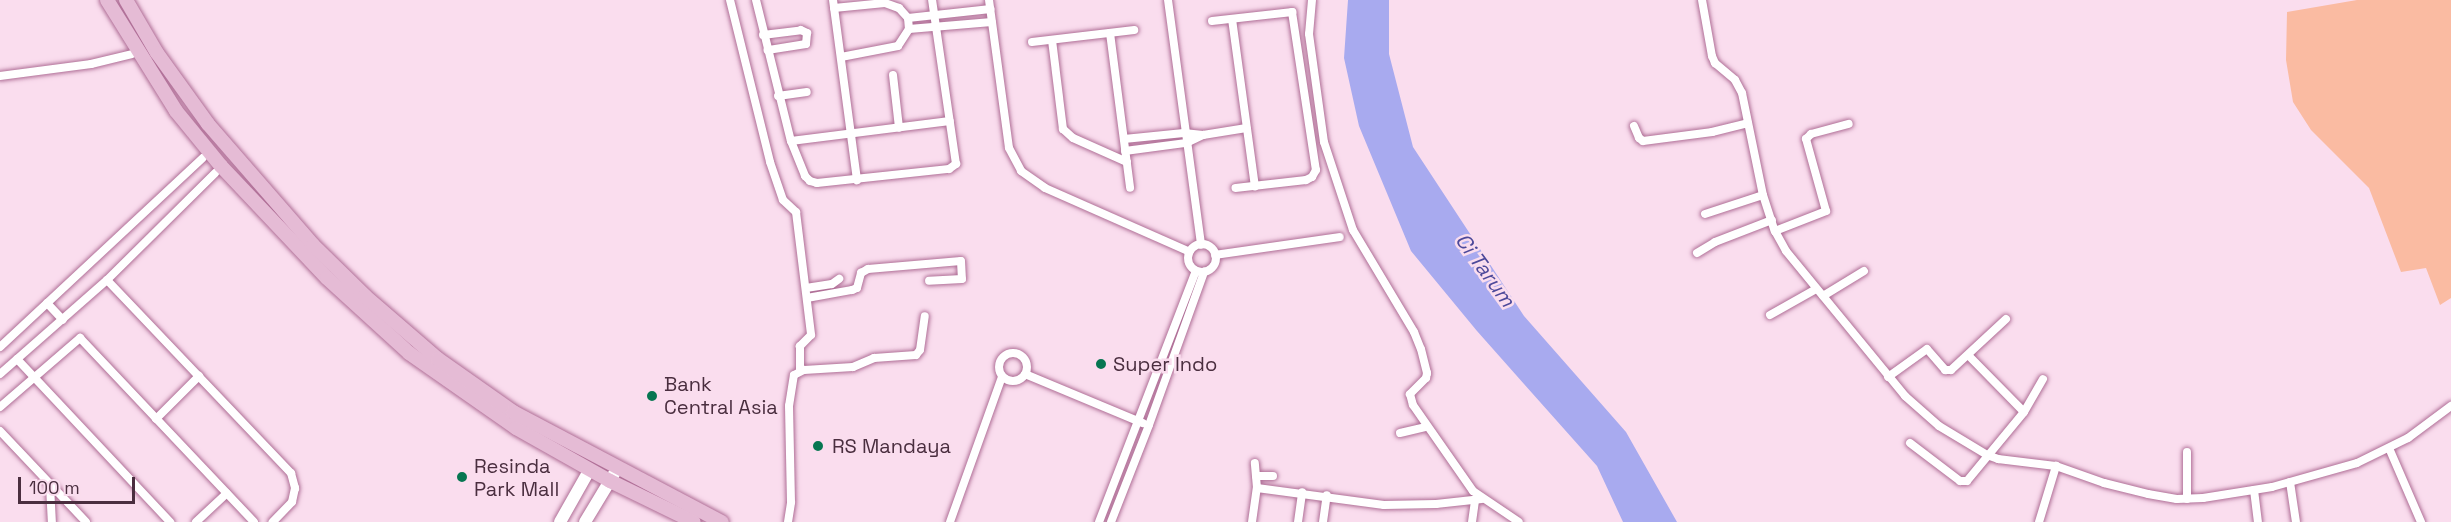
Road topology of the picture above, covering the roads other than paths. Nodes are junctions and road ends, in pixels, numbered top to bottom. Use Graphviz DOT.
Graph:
graph roads {
  1 [pos="107,0"];
  2 [pos="126,0"];
  3 [pos="730,0"];
  4 [pos="756,0"];
  5 [pos="932,0"];
  6 [pos="1168,0"];
  7 [pos="1312,0"];
  8 [pos="1702,0"];
  9 [pos="884,1"];
  10 [pos="833,4"];
  11 [pos="990,4"];
  12 [pos="934,15"];
  13 [pos="908,18"];
  14 [pos="1232,19"];
  15 [pos="1212,21"];
  16 [pos="992,22"];
  17 [pos="936,27"];
  18 [pos="909,29"];
  19 [pos="1134,30"];
  20 [pos="1110,33"];
  21 [pos="763,35"];
  22 [pos="1052,40"];
  23 [pos="1032,42"];
  24 [pos="767,50"];
  25 [pos="132,54"];
  26 [pos="841,57"];
  27 [pos="893,75"];
  28 [pos="0,76"];
  29 [pos="807,92"];
  30 [pos="778,96"];
  31 [pos="950,121"];
  32 [pos="1748,123"];
  33 [pos="1849,124"];
  34 [pos="1634,126"];
  35 [pos="899,128"];
  36 [pos="1246,128"];
  37 [pos="1184,133"];
  38 [pos="851,134"];
  39 [pos="1203,135"];
  40 [pos="1124,139"];
  41 [pos="791,141"];
  42 [pos="1186,143"];
  43 [pos="1125,151"];
  44 [pos="203,158"];
  45 [pos="1127,162"];
  46 [pos="215,173"];
  47 [pos="857,180"];
  48 [pos="1256,186"];
  49 [pos="1130,188"];
  50 [pos="1235,189"];
  51 [pos="1763,195"];
  52 [pos="1705,214"];
  53 [pos="1772,220"];
  54 [pos="1775,231"];
  55 [pos="1340,237"];
  56 [pos="1202,245"];
  57 [pos="1190,252"];
  58 [pos="1697,253"];
  59 [pos="1215,255"];
  60 [pos="1864,271"];
  61 [pos="1200,272"];
  62 [pos="839,279"];
  63 [pos="106,280"];
  64 [pos="929,281"];
  65 [pos="806,288"];
  66 [pos="1820,292"];
  67 [pos="807,298"];
  68 [pos="47,303"];
  69 [pos="1770,315"];
  70 [pos="926,316"];
  71 [pos="2006,319"];
  72 [pos="63,320"];
  73 [pos="0,346"];
  74 [pos="1969,356"];
  75 [pos="17,359"];
  76 [pos="800,371"];
  77 [pos="0,374"];
  78 [pos="1025,374"];
  79 [pos="199,376"];
  80 [pos="1002,377"];
  81 [pos="1888,377"];
  82 [pos="34,378"];
  83 [pos="2043,379"];
  84 [pos="2451,406"];
  85 [pos="0,407"];
  86 [pos="2024,412"];
  87 [pos="156,418"];
  88 [pos="1140,421"];
  89 [pos="1149,425"];
  90 [pos="1427,427"];
  91 [pos="0,430"];
  92 [pos="1400,433"];
  93 [pos="1910,443"];
  94 [pos="2389,448"];
  95 [pos="2187,452"];
  96 [pos="1987,455"];
  97 [pos="1255,463"];
  98 [pos="2056,466"];
  99 [pos="617,467"];
  100 [pos="586,476"];
  101 [pos="1256,476"];
  102 [pos="1273,476"];
  103 [pos="610,481"];
  104 [pos="2290,482"];
  105 [pos="50,486"];
  106 [pos="1257,488"];
  107 [pos="2254,490"];
  108 [pos="1302,492"];
  109 [pos="227,493"];
  110 [pos="1326,495"];
  111 [pos="2187,499"];
  112 [pos="1478,500"];
  113 [pos="52,522"];
  114 [pos="86,522"];
  115 [pos="170,522"];
  116 [pos="196,522"];
  117 [pos="254,522"];
  118 [pos="273,522"];
  119 [pos="560,522"];
  120 [pos="585,522"];
  121 [pos="694,522"];
  122 [pos="722,522"];
  123 [pos="789,522"];
  124 [pos="950,522"];
  125 [pos="1099,522"];
  126 [pos="1111,522"];
  127 [pos="1252,522"];
  128 [pos="1298,522"];
  129 [pos="1323,522"];
  130 [pos="1473,522"];
  131 [pos="1519,522"];
  132 [pos="2039,522"];
  133 [pos="2258,522"];
  134 [pos="2296,522"];
  135 [pos="2421,522"];
  1 -- 103 [label="main road"];
  2 -- 99 [label="main road"];
  3 -- 65 [label="street"];
  4 -- 21 [label="street"];
  5 -- 12 [label="street"];
  6 -- 37 [label="street"];
  7 -- 90 [label="street"];
  8 -- 32 [label="street"];
  9 -- 10 [label="street"];
  9 -- 13 [label="street"];
  10 -- 26 [label="street"];
  11 -- 12 [label="street"];
  11 -- 16 [label="street"];
  12 -- 13 [label="street"];
  12 -- 17 [label="street"];
  13 -- 18 [label="street"];
  14 -- 15 [label="street"];
  14 -- 36 [label="street"];
  14 -- 48 [label="street"];
  16 -- 17 [label="street"];
  16 -- 57 [label="street"];
  17 -- 18 [label="street"];
  17 -- 31 [label="street"];
  18 -- 26 [label="street"];
  19 -- 20 [label="street"];
  20 -- 22 [label="street"];
  20 -- 40 [label="street"];
  21 -- 24 [label="street"];
  21 -- 24 [label="street"];
  22 -- 23 [label="street"];
  22 -- 45 [label="street"];
  24 -- 30 [label="street"];
  25 -- 28 [label="street"];
  26 -- 38 [label="street"];
  27 -- 35 [label="street"];
  29 -- 30 [label="street"];
  30 -- 41 [label="street"];
  31 -- 35 [label="street"];
  31 -- 47 [label="street"];
  32 -- 34 [label="street"];
  32 -- 51 [label="street"];
  33 -- 54 [label="street"];
  35 -- 38 [label="street"];
  36 -- 39 [label="street"];
  36 -- 48 [label="street"];
  37 -- 39 [label="street"];
  37 -- 40 [label="street"];
  37 -- 42 [label="street"];
  38 -- 41 [label="street"];
  38 -- 47 [label="street"];
  39 -- 42 [label="street"];
  40 -- 43 [label="street"];
  41 -- 47 [label="street"];
  42 -- 43 [label="street"];
  42 -- 56 [label="street"];
  43 -- 45 [label="street"];
  44 -- 68 [label="street"];
  45 -- 49 [label="street"];
  46 -- 63 [label="street"];
  48 -- 50 [label="street"];
  51 -- 52 [label="street"];
  51 -- 53 [label="street"];
  53 -- 54 [label="street"];
  53 -- 58 [label="street"];
  54 -- 66 [label="street"];
  55 -- 59 [label="street"];
  56 -- 57 [label="street"];
  56 -- 59 [label="street"];
  57 -- 61 [label="street"];
  59 -- 61 [label="street"];
  60 -- 66 [label="street"];
  61 -- 88 [label="street"];
  61 -- 89 [label="street"];
  62 -- 65 [label="street"];
  63 -- 72 [label="street"];
  63 -- 79 [label="street"];
  64 -- 67 [label="street"];
  65 -- 67 [label="street"];
  66 -- 69 [label="street"];
  66 -- 81 [label="street"];
  67 -- 76 [label="street"];
  68 -- 72 [label="street"];
  68 -- 73 [label="street"];
  70 -- 76 [label="street"];
  71 -- 74 [label="street"];
  72 -- 75 [label="street"];
  74 -- 81 [label="street"];
  74 -- 86 [label="street"];
  75 -- 77 [label="street"];
  75 -- 82 [label="street"];
  76 -- 123 [label="street"];
  78 -- 80 [label="street"];
  78 -- 80 [label="street"];
  78 -- 88 [label="street"];
  79 -- 87 [label="street"];
  79 -- 118 [label="street"];
  80 -- 124 [label="street"];
  81 -- 96 [label="street"];
  82 -- 85 [label="street"];
  82 -- 87 [label="street"];
  82 -- 115 [label="street"];
  83 -- 86 [label="street"];
  84 -- 94 [label="street"];
  86 -- 96 [label="street"];
  87 -- 109 [label="street"];
  88 -- 89 [label="street"];
  88 -- 125 [label="street"];
  89 -- 126 [label="street"];
  90 -- 92 [label="street"];
  90 -- 112 [label="street"];
  91 -- 105 [label="street"];
  93 -- 96 [label="street"];
  94 -- 104 [label="street"];
  94 -- 135 [label="street"];
  95 -- 111 [label="street"];
  96 -- 98 [label="street"];
  97 -- 101 [label="street"];
  98 -- 111 [label="street"];
  98 -- 132 [label="street"];
  99 -- 103 [label="street"];
  99 -- 122 [label="main road"];
  100 -- 119 [label="street"];
  101 -- 102 [label="street"];
  101 -- 106 [label="street"];
  103 -- 120 [label="street"];
  103 -- 121 [label="main road"];
  104 -- 107 [label="street"];
  104 -- 134 [label="street"];
  105 -- 113 [label="street"];
  105 -- 114 [label="street"];
  106 -- 108 [label="street"];
  106 -- 127 [label="street"];
  107 -- 111 [label="street"];
  107 -- 133 [label="street"];
  108 -- 110 [label="street"];
  108 -- 128 [label="street"];
  109 -- 116 [label="street"];
  109 -- 117 [label="street"];
  110 -- 112 [label="street"];
  110 -- 129 [label="street"];
  112 -- 130 [label="street"];
  112 -- 131 [label="street"];
}
